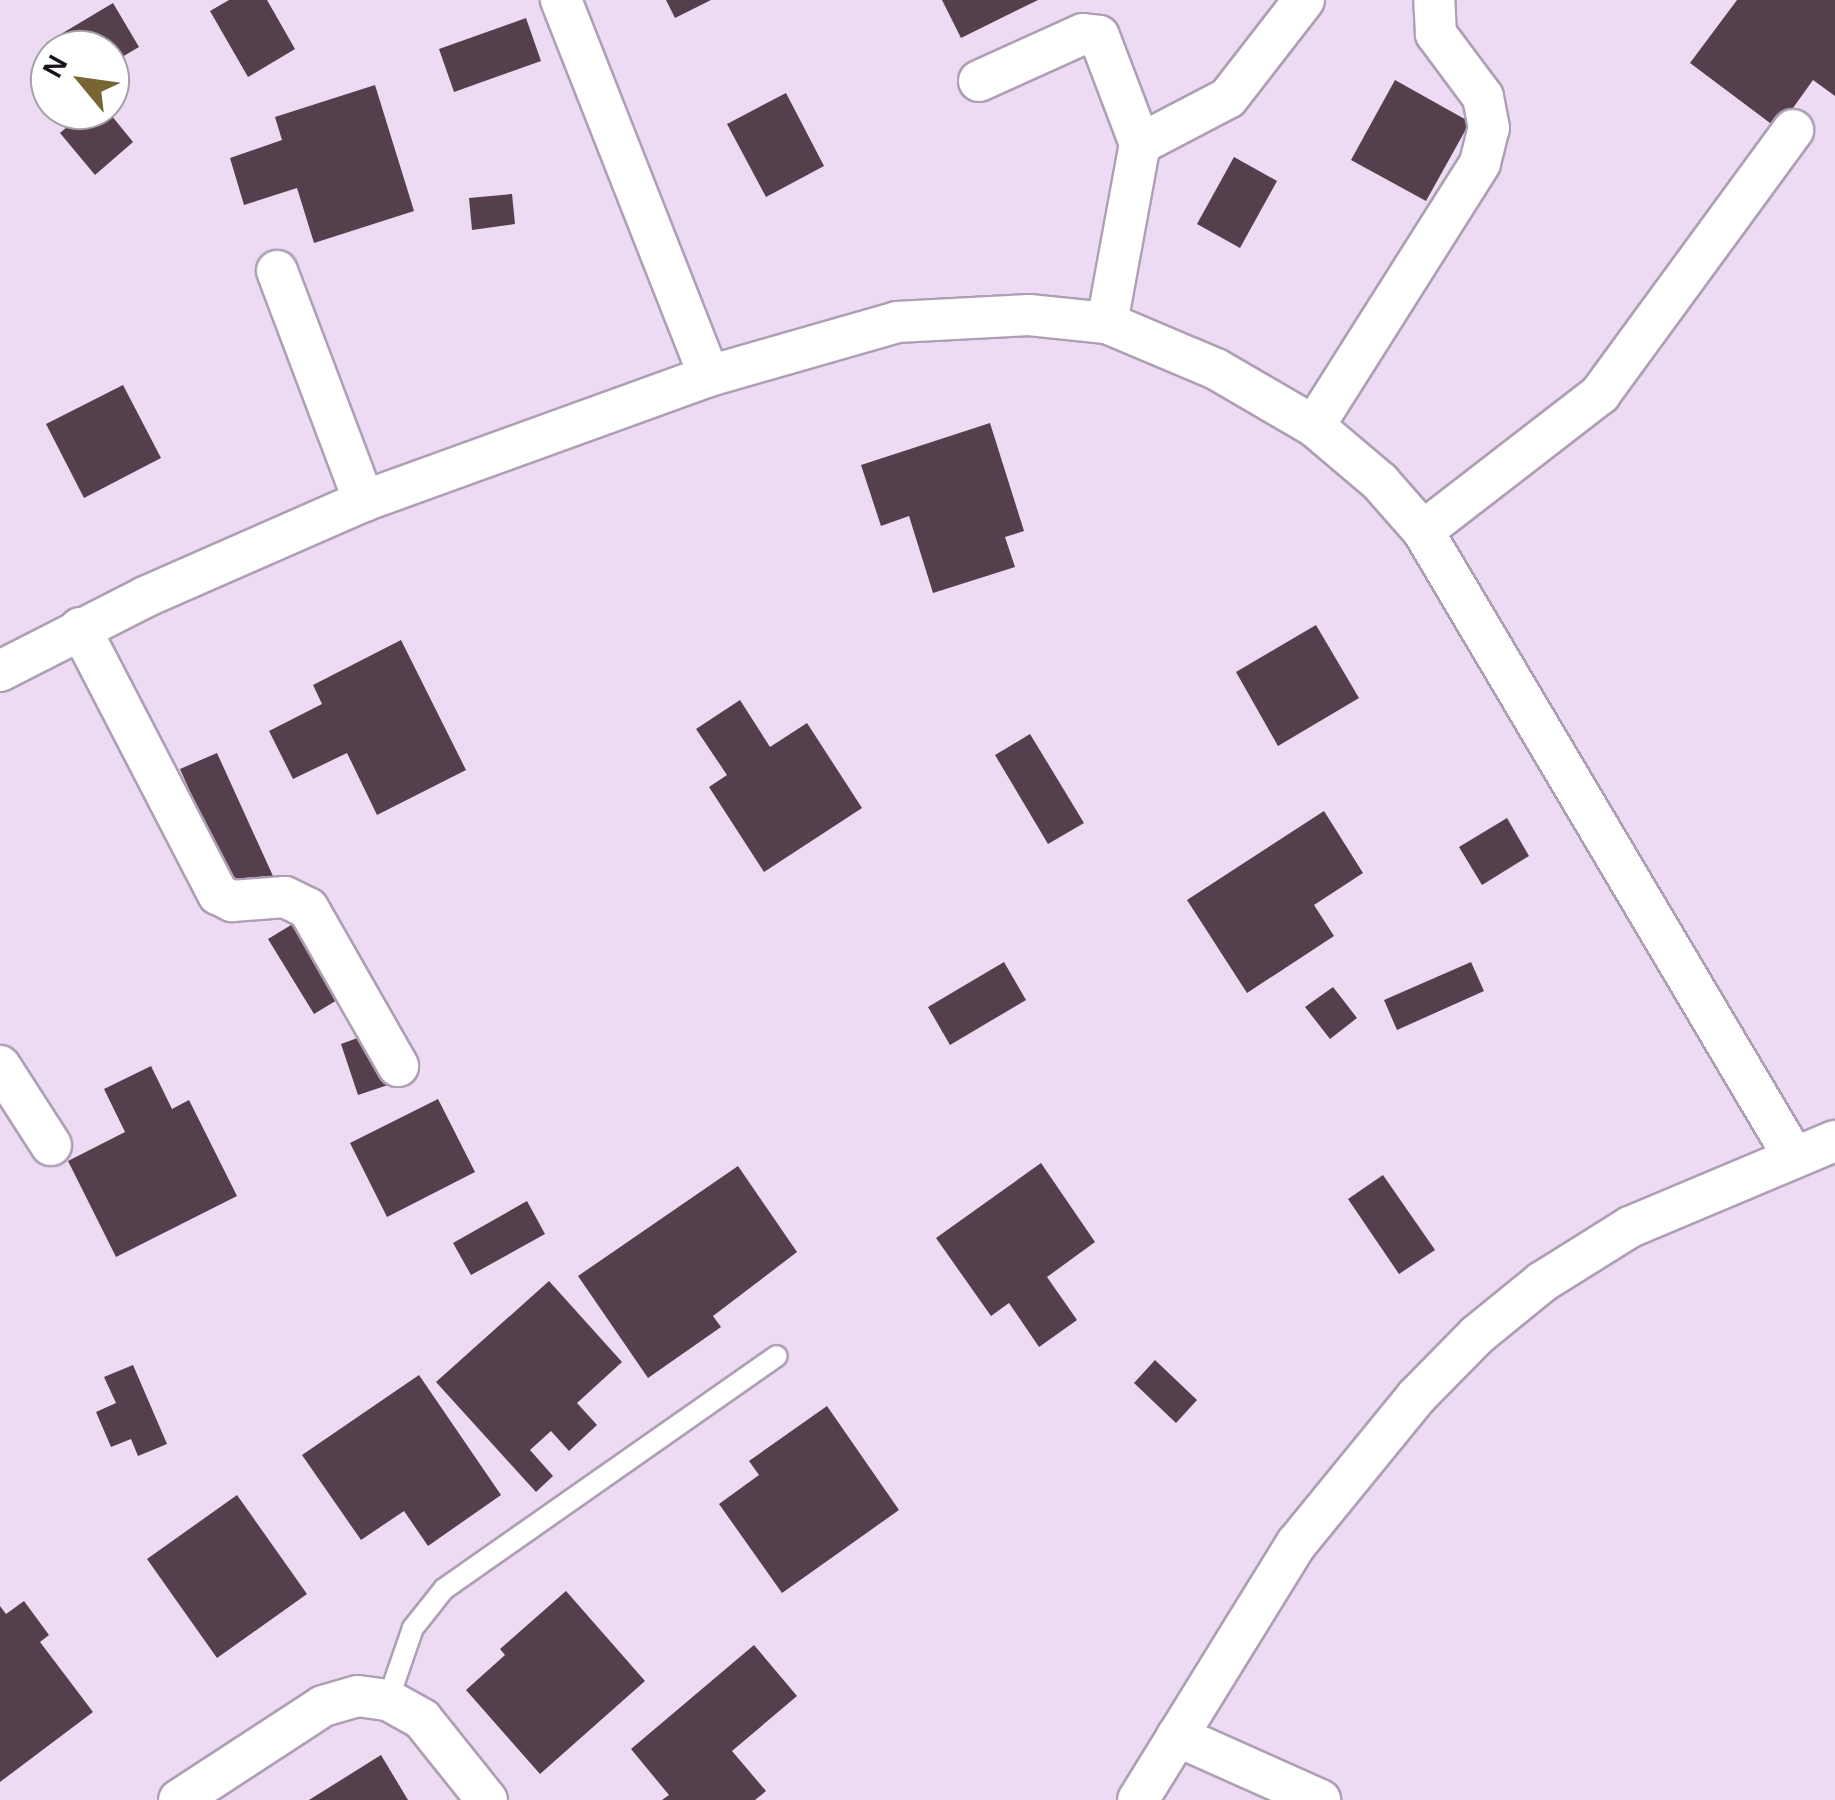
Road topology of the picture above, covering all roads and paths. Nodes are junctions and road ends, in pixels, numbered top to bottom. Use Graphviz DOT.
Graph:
graph roads {
  1 [pos="561,0"];
  2 [pos="1304,0"];
  3 [pos="1434,0"];
  4 [pos="979,81"];
  5 [pos="1793,130"];
  6 [pos="1140,144"];
  7 [pos="276,271"];
  8 [pos="1107,323"];
  9 [pos="709,376"];
  10 [pos="1314,426"];
  11 [pos="364,500"];
  12 [pos="1422,531"];
  13 [pos="80,628"];
  14 [pos="0,672"];
  15 [pos="0,1066"];
  16 [pos="398,1066"];
  17 [pos="1835,1141"];
  18 [pos="51,1145"];
  19 [pos="1792,1154"];
  20 [pos="777,1356"];
  21 [pos="388,1700"];
  22 [pos="1177,1736"];
  23 [pos="179,1800"];
  24 [pos="488,1800"];
  25 [pos="1138,1800"];
  26 [pos="1320,1800"];
  1 -- 9 [label="street"];
  2 -- 6 [label="street"];
  3 -- 10 [label="street"];
  4 -- 6 [label="street"];
  5 -- 12 [label="street"];
  6 -- 8 [label="street"];
  7 -- 11 [label="street"];
  8 -- 9 [label="street"];
  8 -- 10 [label="street"];
  9 -- 11 [label="street"];
  10 -- 12 [label="street"];
  11 -- 13 [label="street"];
  12 -- 19 [label="street"];
  13 -- 14 [label="street"];
  13 -- 16 [label="street"];
  15 -- 18 [label="street"];
  17 -- 19 [label="street"];
  19 -- 22 [label="street"];
  20 -- 21 [label="lane"];
  21 -- 23 [label="street"];
  21 -- 24 [label="street"];
  22 -- 25 [label="street"];
  22 -- 26 [label="street"];
}
